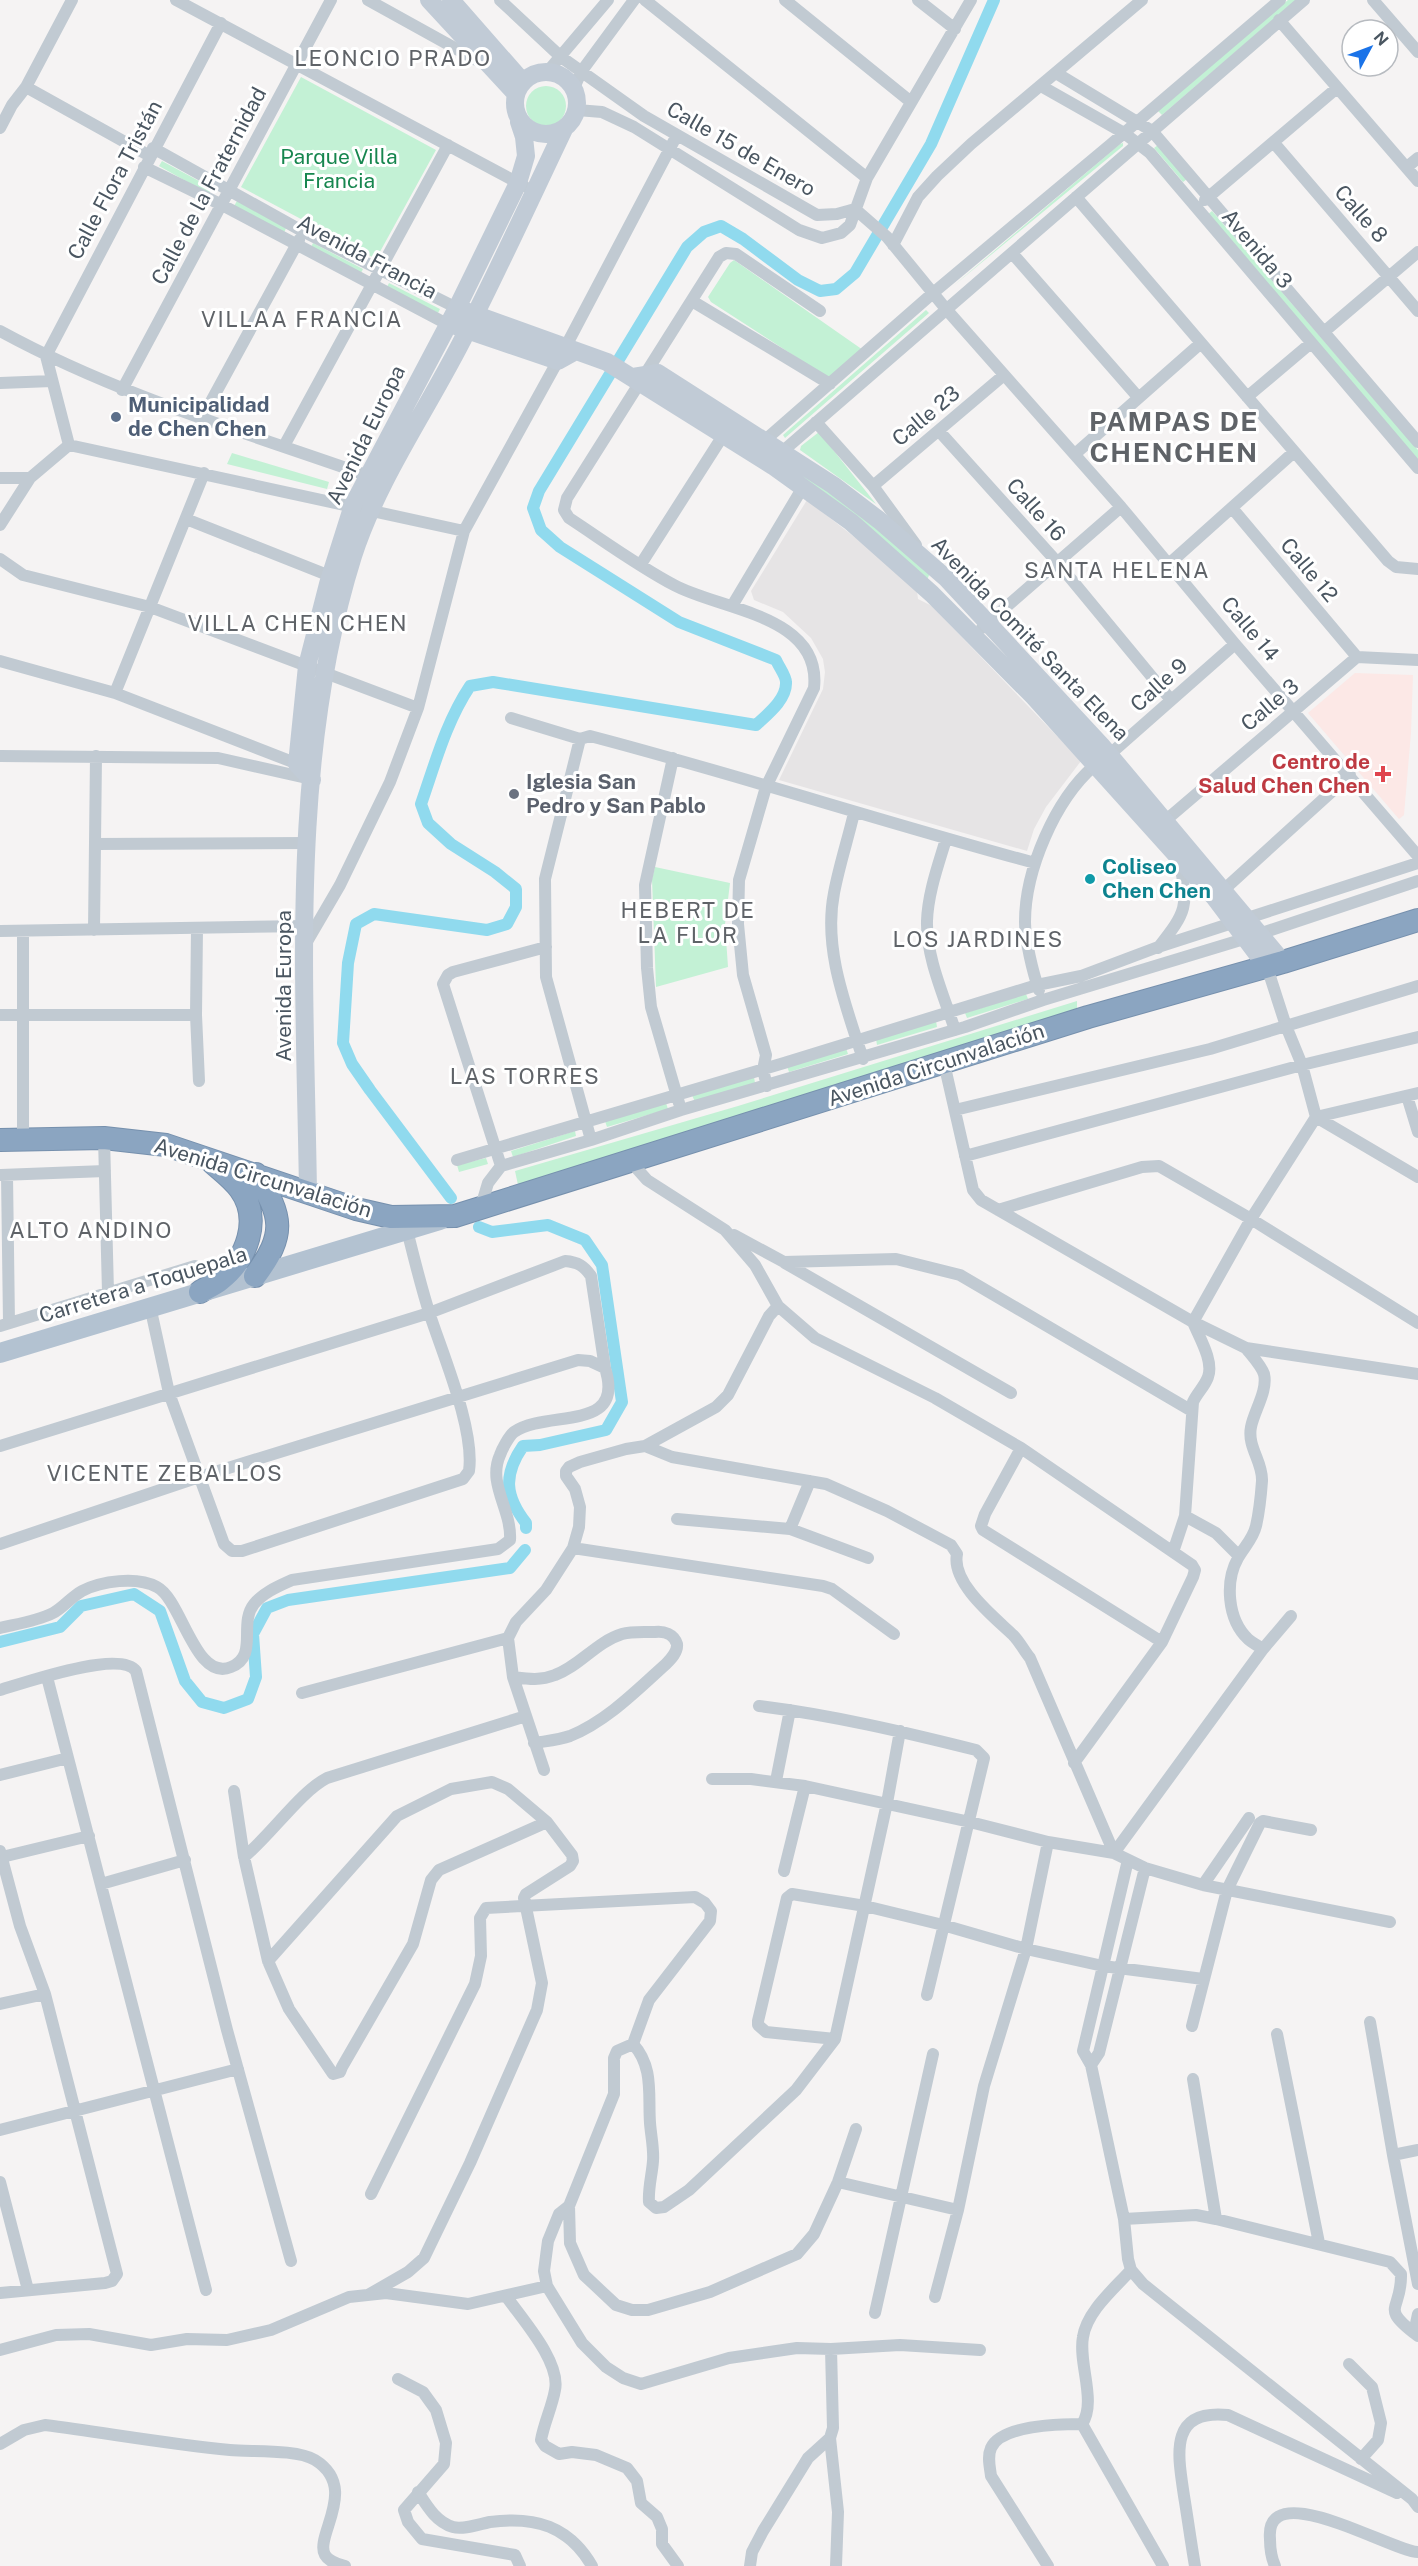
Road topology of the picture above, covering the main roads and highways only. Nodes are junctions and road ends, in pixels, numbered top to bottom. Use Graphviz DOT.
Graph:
graph roads {
  1 [pos="429,0"];
  2 [pos="451,0"];
  3 [pos="519,87"];
  4 [pos="519,122"];
  5 [pos="564,129"];
  6 [pos="457,308"];
  7 [pos="471,322"];
  8 [pos="447,324"];
  9 [pos="635,376"];
  10 [pos="760,448"];
  11 [pos="778,458"];
  12 [pos="362,507"];
  13 [pos="307,771"];
  14 [pos="1160,825"];
  15 [pos="1220,893"];
  16 [pos="1418,920"];
  17 [pos="1275,965"];
  18 [pos="0,1140"];
  19 [pos="208,1157"];
  20 [pos="256,1174"];
  21 [pos="308,1192"];
  22 [pos="455,1216"];
  23 [pos="301,1263"];
  24 [pos="255,1276"];
  25 [pos="200,1292"];
  26 [pos="0,1353"];
  1 -- 3 [label="main road"];
  2 -- 3 [label="main road"];
  3 -- 4 [label="main road"];
  3 -- 5 [label="main road"];
  4 -- 5 [label="main road"];
  4 -- 6 [label="main road, Avenida Europa"];
  5 -- 7 [label="main road, Avenida Europa"];
  6 -- 7 [label="main road, Avenida Francia"];
  6 -- 8 [label="main road, Avenida Europa"];
  7 -- 8 [label="main road, Avenida Francia"];
  7 -- 9 [label="main road, Avenida Francia"];
  7 -- 12 [label="main road, Avenida Europa"];
  8 -- 12 [label="main road, Avenida Europa"];
  9 -- 10 [label="main road"];
  9 -- 10 [label="main road, Avenida Comité Santa Elena"];
  10 -- 11 [label="main road, Avenida Comité Santa Elena"];
  11 -- 14 [label="main road"];
  11 -- 14 [label="main road, Avenida Comité Santa Elena"];
  12 -- 13 [label="main road, Avenida Europa"];
  12 -- 13 [label="main road, Avenida Europa"];
  13 -- 21 [label="main road, Avenida Europa"];
  14 -- 15 [label="main road, Avenida Comité Santa Elena"];
  14 -- 15 [label="main road"];
  15 -- 17 [label="main road, Avenida Comité Santa Elena"];
  16 -- 17 [label="highway, Avenida Circunvalación"];
  17 -- 22 [label="highway, Avenida Circunvalación"];
  18 -- 19 [label="highway, Avenida Circunvalación"];
  19 -- 20 [label="highway, Avenida Circunvalación"];
  19 -- 25 [label="highway"];
  20 -- 21 [label="highway, Avenida Circunvalación"];
  20 -- 24 [label="highway"];
  21 -- 22 [label="highway, Avenida Circunvalación"];
  22 -- 23 [label="main road, Avenida Circunvalación"];
  23 -- 24 [label="main road, Carretera a Toquepala"];
  24 -- 25 [label="main road, Carretera a Toquepala"];
  25 -- 26 [label="main road, Carretera a Toquepala"];
}
